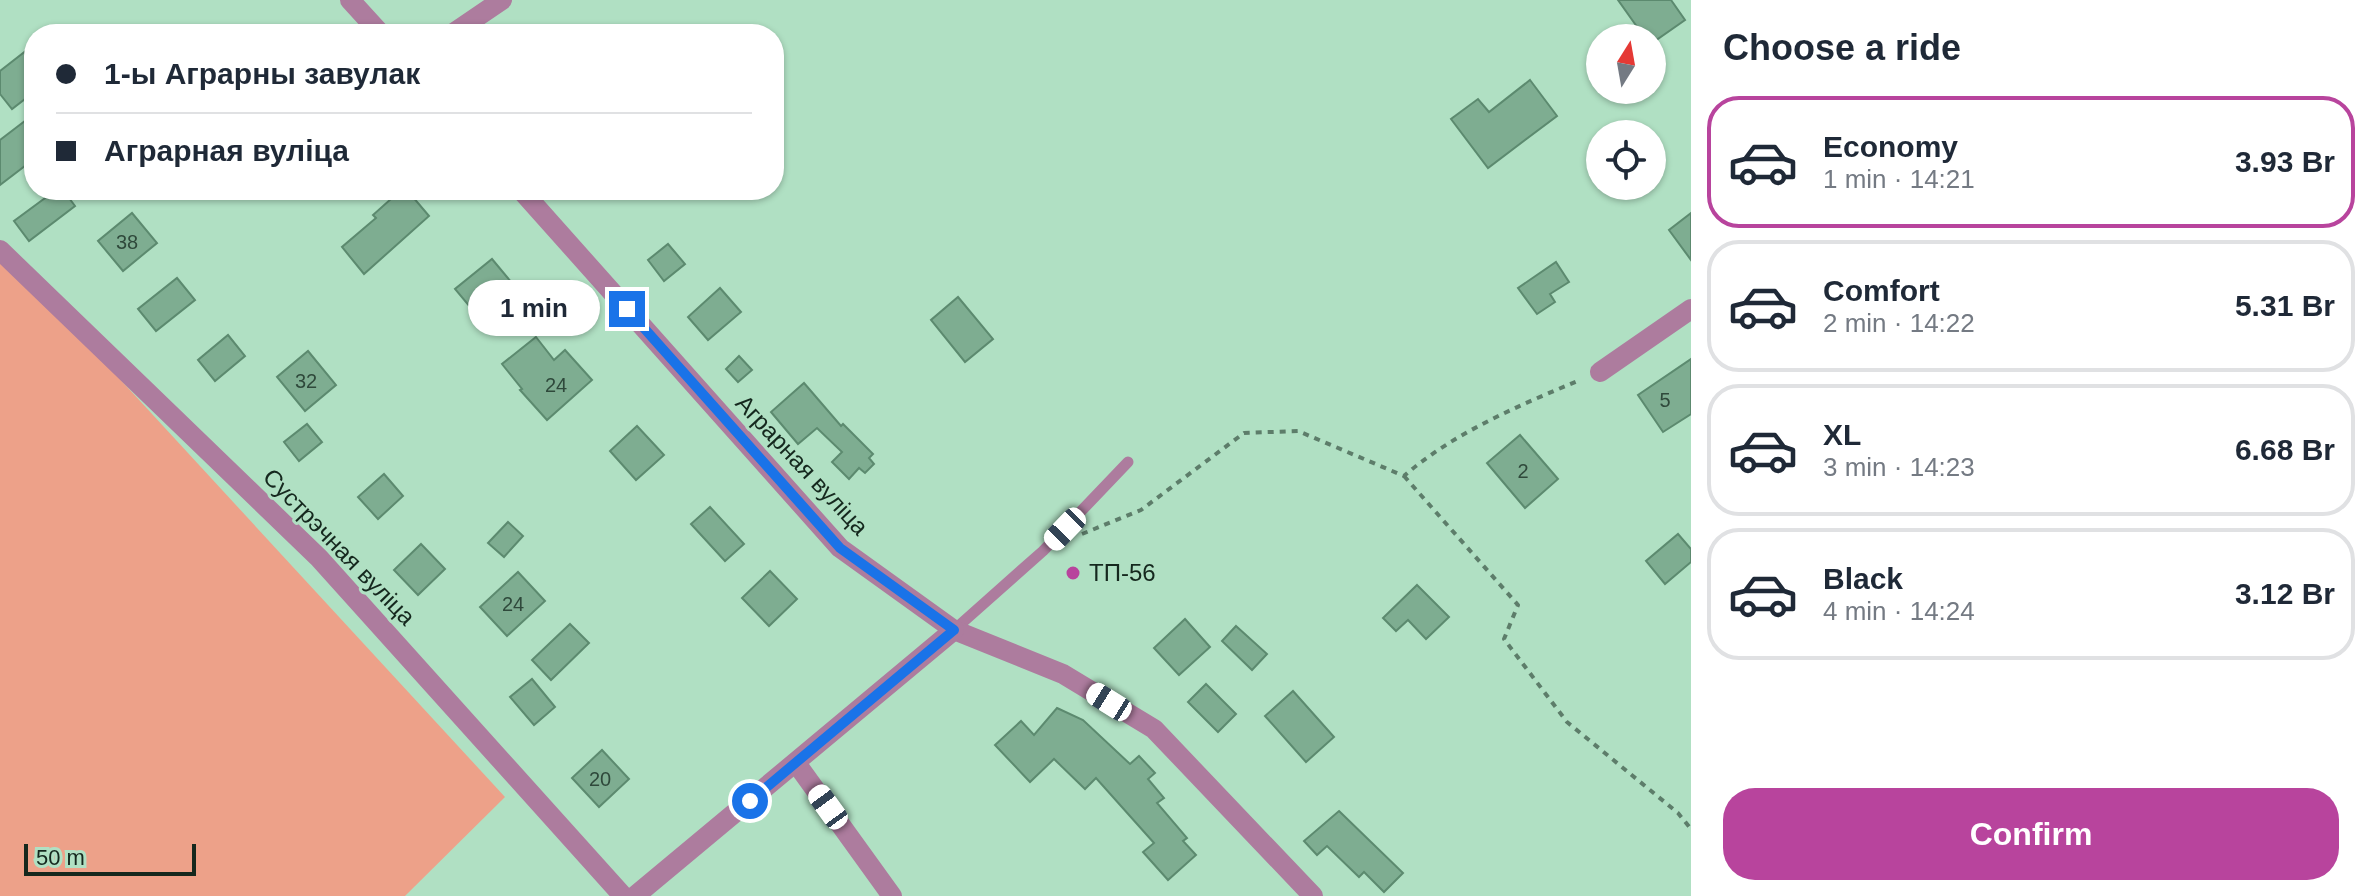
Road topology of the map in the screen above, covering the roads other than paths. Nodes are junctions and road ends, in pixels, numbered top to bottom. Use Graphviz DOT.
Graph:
graph roads {
  1 [pos="350,0"];
  2 [pos="502,0"];
  3 [pos="372,24"];
  4 [pos="467,24"];
  5 [pos="530,200"];
  6 [pos="0,250"];
  7 [pos="1691,309"];
  8 [pos="1600,372"];
  9 [pos="1128,462"];
  10 [pos="954,630"];
  11 [pos="796,763"];
  12 [pos="623,896"];
  13 [pos="635,896"];
  14 [pos="892,896"];
  15 [pos="1313,896"];
  1 -- 3 [label="street"];
  2 -- 4 [label="street"];
  5 -- 10 [label="street, Аграрная вуліца"];
  6 -- 12 [label="street, Сустрэчная вуліца"];
  7 -- 8 [label="street"];
  9 -- 10 [label="lane"];
  10 -- 11 [label="street"];
  10 -- 15 [label="street, Аграрная вуліца"];
  11 -- 13 [label="street"];
  11 -- 14 [label="street"];
}
